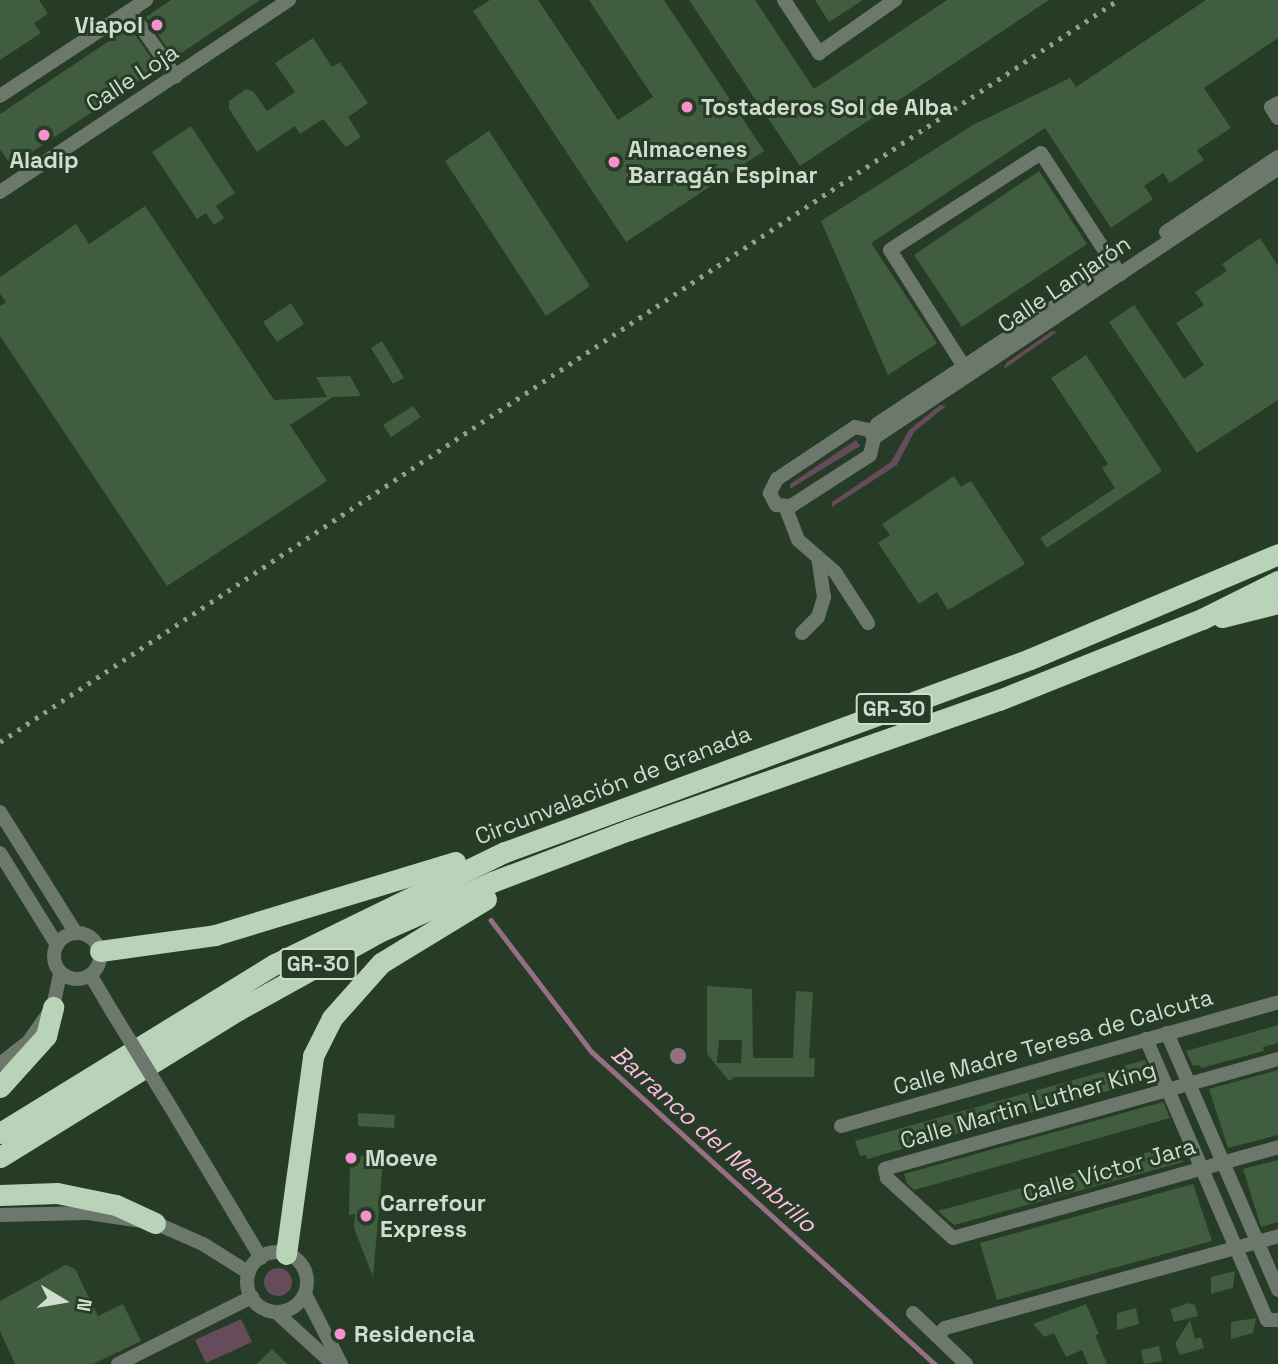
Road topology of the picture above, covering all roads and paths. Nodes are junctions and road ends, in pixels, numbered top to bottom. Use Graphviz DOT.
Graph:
graph roads {
  1 [pos="146,0"];
  2 [pos="289,0"];
  3 [pos="785,0"];
  4 [pos="895,0"];
  5 [pos="130,11"];
  6 [pos="176,76"];
  7 [pos="0,96"];
  8 [pos="1278,103"];
  9 [pos="1278,118"];
  10 [pos="1278,157"];
  11 [pos="1278,169"];
  12 [pos="2,186"];
  13 [pos="1118,270"];
  14 [pos="963,365"];
  15 [pos="872,434"];
  16 [pos="785,506"];
  17 [pos="1278,554"];
  18 [pos="818,557"];
  19 [pos="1276,588"];
  20 [pos="869,623"];
  21 [pos="802,632"];
  22 [pos="0,812"];
  23 [pos="660,818"];
  24 [pos="505,852"];
  25 [pos="0,853"];
  26 [pos="76,933"];
  27 [pos="57,946"];
  28 [pos="100,951"];
  29 [pos="60,972"];
  30 [pos="91,976"];
  31 [pos="1278,1002"];
  32 [pos="52,1007"];
  33 [pos="1167,1033"];
  34 [pos="1146,1039"];
  35 [pos="1278,1059"];
  36 [pos="0,1064"];
  37 [pos="1189,1084"];
  38 [pos="0,1087"];
  39 [pos="1166,1090"];
  40 [pos="841,1126"];
  41 [pos="0,1133"];
  42 [pos="1278,1147"];
  43 [pos="0,1157"];
  44 [pos="1223,1162"];
  45 [pos="1199,1168"];
  46 [pos="0,1195"];
  47 [pos="0,1215"];
  48 [pos="155,1223"];
  49 [pos="1278,1236"];
  50 [pos="953,1238"];
  51 [pos="1257,1242"];
  52 [pos="1234,1248"];
  53 [pos="286,1254"];
  54 [pos="261,1258"];
  55 [pos="1265,1261"];
  56 [pos="1244,1268"];
  57 [pos="249,1273"];
  58 [pos="1278,1290"];
  59 [pos="305,1294"];
  60 [pos="252,1297"];
  61 [pos="276,1312"];
  62 [pos="913,1313"];
  63 [pos="1278,1320"];
  64 [pos="937,1336"];
  65 [pos="118,1364"];
  66 [pos="333,1364"];
  67 [pos="341,1364"];
  68 [pos="967,1364"];
  1 -- 5 [label="street"];
  2 -- 6 [label="street, Calle Loja"];
  3 -- 4 [label="street"];
  5 -- 6 [label="street"];
  5 -- 7 [label="street"];
  6 -- 12 [label="street, Calle Loja"];
  8 -- 9 [label="street"];
  10 -- 13 [label="street, Calle Lanjarón"];
  11 -- 13 [label="street, Calle Lanjarón"];
  13 -- 14 [label="street, Calle Lanjarón"];
  13 -- 14 [label="street, Calle Lanjarón"];
  13 -- 15 [label="street, Calle Lanjarón"];
  14 -- 15 [label="street, Calle Lanjarón"];
  15 -- 16 [label="street, Calle Lanjarón"];
  15 -- 16 [label="street, Calle Lanjarón"];
  16 -- 18 [label="street"];
  17 -- 24 [label="highway, Circunvalación de Granada / GR-30"];
  18 -- 20 [label="street"];
  18 -- 21 [label="street"];
  19 -- 23 [label="highway, Circunvalación de Granada / GR-30"];
  22 -- 26 [label="street"];
  23 -- 43 [label="highway, Circunvalación de Granada / GR-30"];
  23 -- 53 [label="highway"];
  24 -- 28 [label="highway"];
  24 -- 41 [label="highway, Circunvalación de Granada / GR-30"];
  25 -- 27 [label="street"];
  26 -- 27 [label="street"];
  26 -- 28 [label="street"];
  27 -- 29 [label="street"];
  28 -- 30 [label="street"];
  29 -- 30 [label="street"];
  29 -- 32 [label="street"];
  30 -- 54 [label="street, bridge"];
  31 -- 33 [label="street, Calle Madre Teresa de Calcuta"];
  32 -- 36 [label="street"];
  32 -- 38 [label="highway"];
  33 -- 34 [label="street, Calle Madre Teresa de Calcuta"];
  33 -- 37 [label="street"];
  34 -- 39 [label="street"];
  34 -- 40 [label="street, Calle Madre Teresa de Calcuta"];
  35 -- 37 [label="street, Calle Martin Luther King"];
  37 -- 39 [label="street, Calle Martin Luther King"];
  37 -- 44 [label="street"];
  39 -- 45 [label="street"];
  39 -- 50 [label="street, Calle Martin Luther King"];
  42 -- 44 [label="street, Calle Víctor Jara"];
  44 -- 45 [label="street, Calle Víctor Jara"];
  44 -- 51 [label="street"];
  45 -- 50 [label="street, Calle Víctor Jara"];
  45 -- 52 [label="street"];
  46 -- 48 [label="highway"];
  47 -- 48 [label="street"];
  48 -- 57 [label="street"];
  49 -- 51 [label="street"];
  51 -- 52 [label="street"];
  51 -- 55 [label="street"];
  52 -- 56 [label="street"];
  52 -- 64 [label="street"];
  53 -- 54 [label="street"];
  53 -- 59 [label="street"];
  54 -- 57 [label="street"];
  55 -- 56 [label="street"];
  55 -- 58 [label="street"];
  56 -- 63 [label="street"];
  57 -- 60 [label="street"];
  59 -- 61 [label="street"];
  59 -- 67 [label="street"];
  60 -- 61 [label="street"];
  60 -- 65 [label="street"];
  61 -- 66 [label="street"];
  62 -- 64 [label="street"];
  64 -- 68 [label="street"];
}
